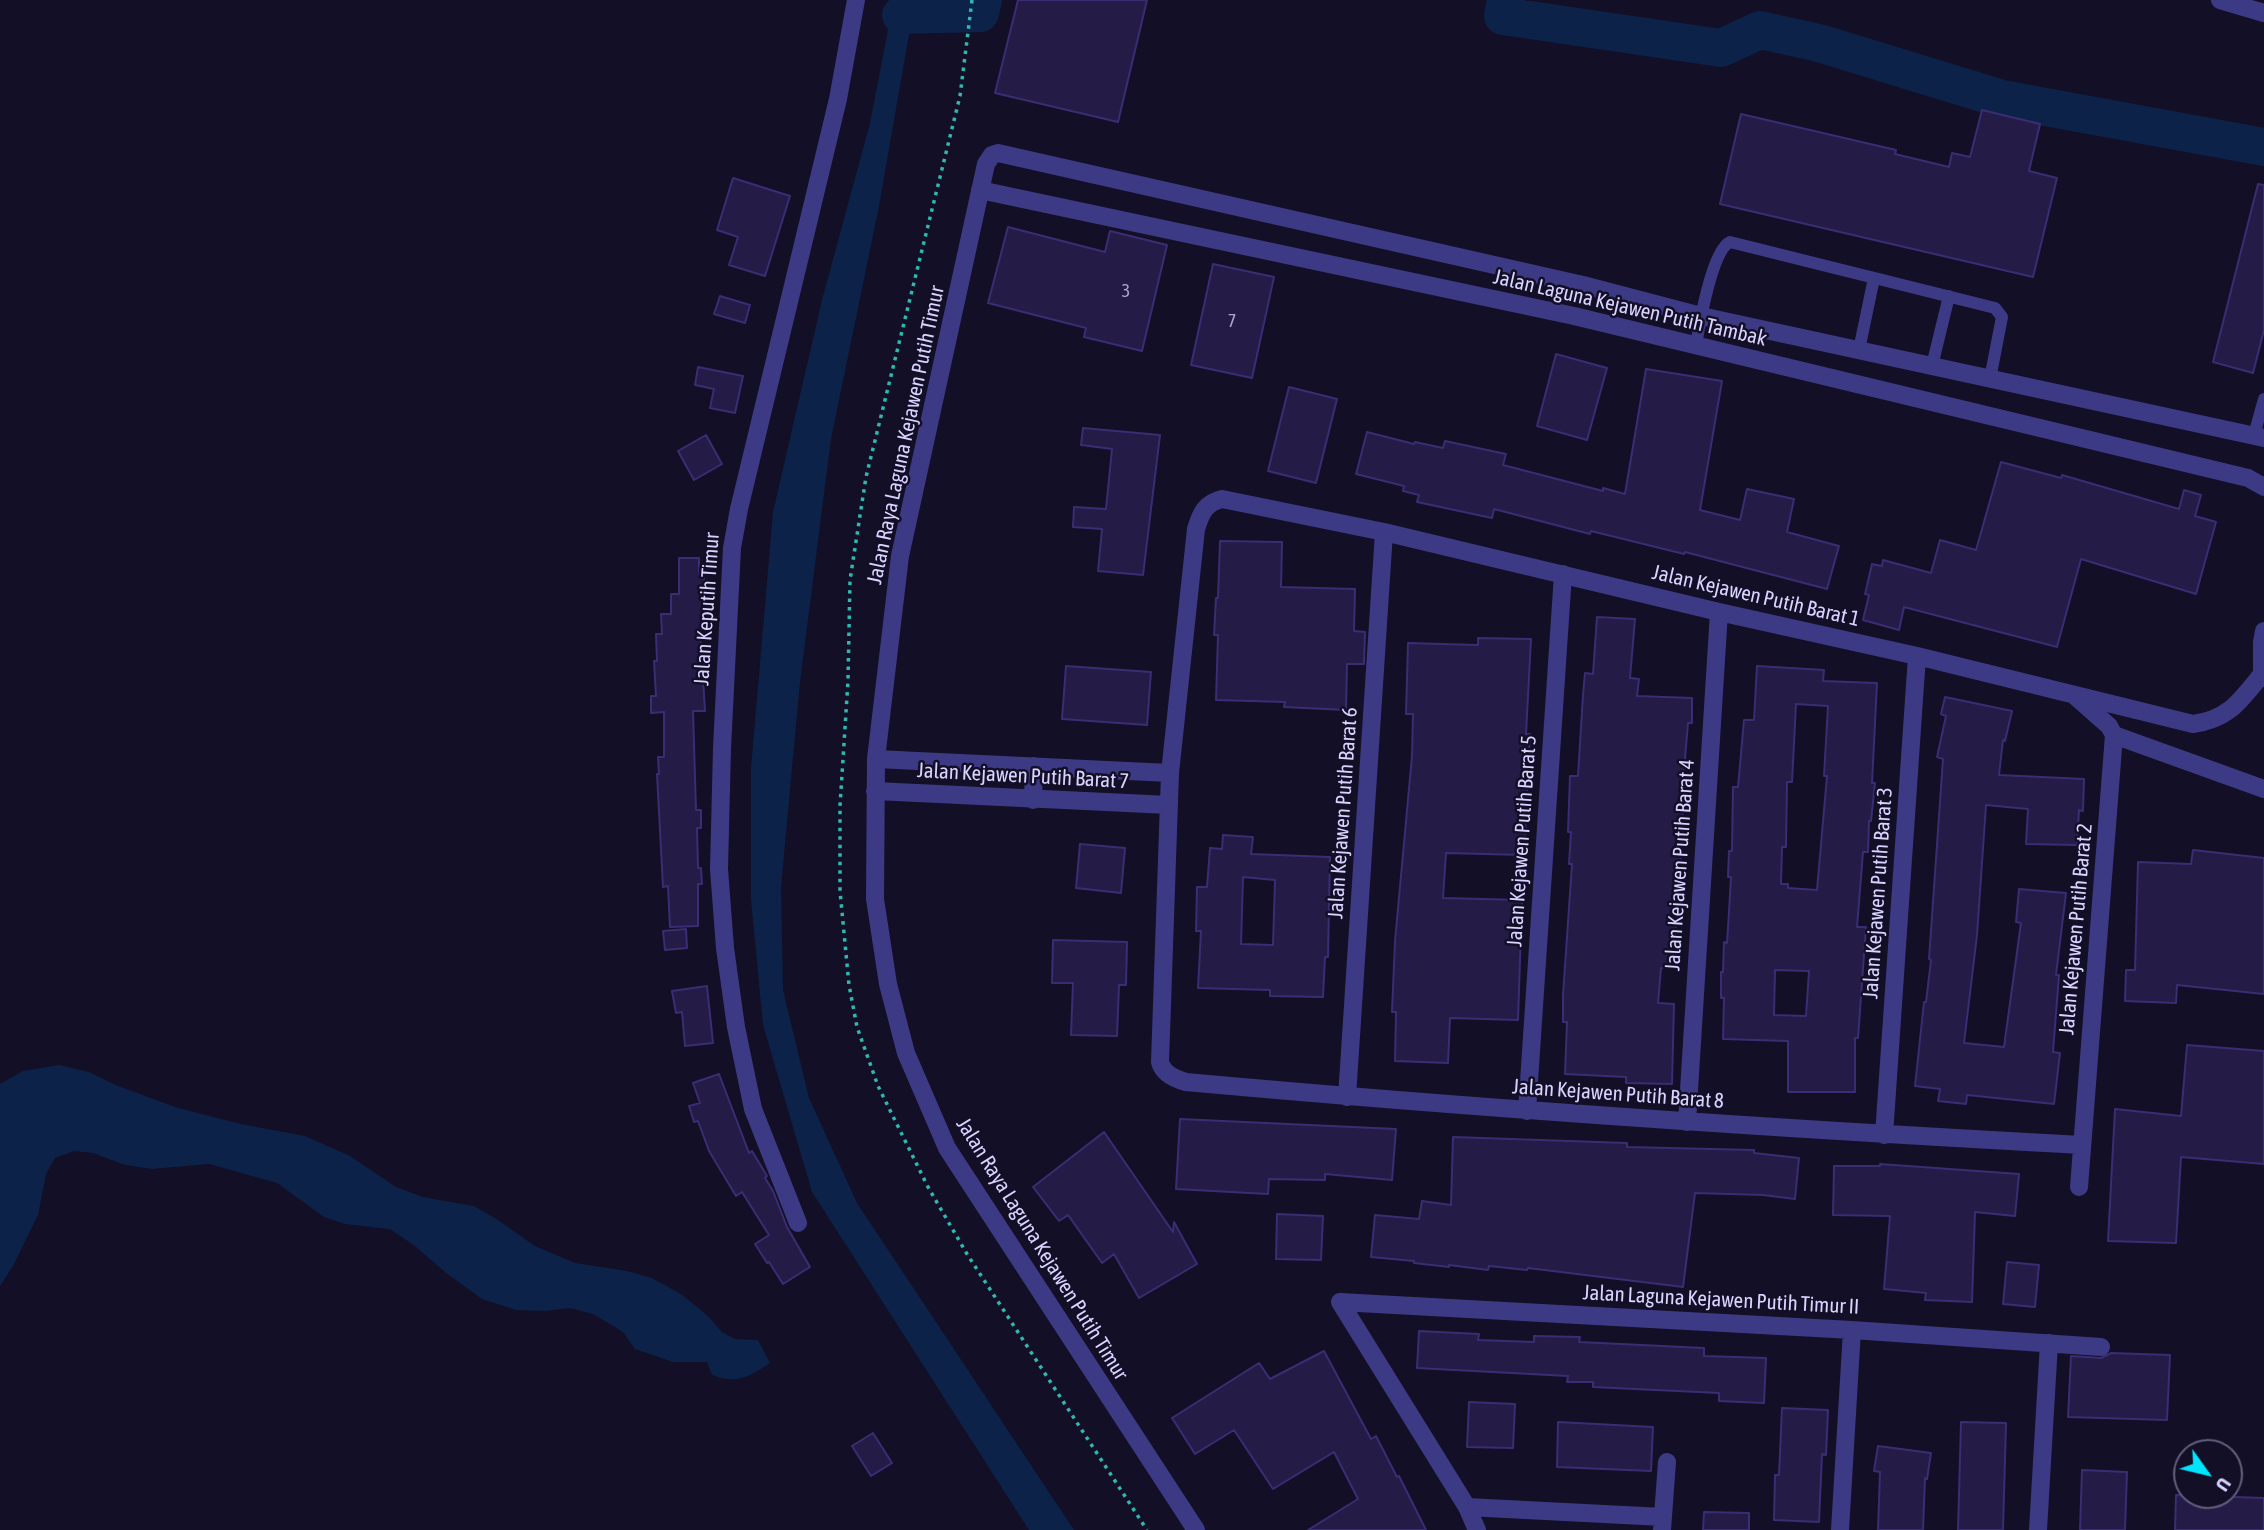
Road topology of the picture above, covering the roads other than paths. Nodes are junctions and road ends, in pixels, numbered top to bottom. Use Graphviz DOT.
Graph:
graph roads {
  1 [pos="856,0"];
  2 [pos="2220,0"];
  3 [pos="2264,13"];
  4 [pos="998,153"];
  5 [pos="980,190"];
  6 [pos="1874,278"];
  7 [pos="1949,296"];
  8 [pos="1701,316"];
  9 [pos="1769,330"];
  10 [pos="1696,346"];
  11 [pos="1859,350"];
  12 [pos="1763,362"];
  13 [pos="1932,366"];
  14 [pos="1990,379"];
  15 [pos="2264,399"];
  16 [pos="2259,437"];
  17 [pos="2264,487"];
  18 [pos="1384,532"];
  19 [pos="1563,574"];
  20 [pos="1719,612"];
  21 [pos="2264,631"];
  22 [pos="1917,656"];
  23 [pos="2263,676"];
  24 [pos="2072,694"];
  25 [pos="2114,735"];
  26 [pos="876,759"];
  27 [pos="1034,766"];
  28 [pos="1170,773"];
  29 [pos="2264,789"];
  30 [pos="875,792"];
  31 [pos="1033,800"];
  32 [pos="1169,805"];
  33 [pos="1348,1097"];
  34 [pos="1527,1111"];
  35 [pos="1687,1122"];
  36 [pos="1884,1135"];
  37 [pos="2082,1145"];
  38 [pos="2079,1186"];
  39 [pos="798,1223"];
  40 [pos="1852,1330"];
  41 [pos="2049,1343"];
  42 [pos="2101,1347"];
  43 [pos="1667,1462"];
  44 [pos="1467,1507"];
  45 [pos="1663,1524"];
  46 [pos="1196,1530"];
  47 [pos="1477,1530"];
  48 [pos="1840,1530"];
  49 [pos="2038,1530"];
  1 -- 39 [label="street, Jalan Keputih Timur"];
  2 -- 3 [label="street"];
  4 -- 5 [label="street, Jalan Raya Laguna Kejawen Putih Timur"];
  4 -- 8 [label="street, Jalan Laguna Kejawen Putih Tambak"];
  5 -- 10 [label="street, Jalan Laguna Kejawen Putih Tambak"];
  5 -- 26 [label="street, Jalan Raya Laguna Kejawen Putih Timur"];
  6 -- 7 [label="lane"];
  6 -- 8 [label="lane"];
  6 -- 11 [label="lane"];
  7 -- 13 [label="lane"];
  7 -- 14 [label="lane"];
  8 -- 9 [label="street, Jalan Laguna Kejawen Putih Tambak"];
  8 -- 10 [label="lane"];
  9 -- 11 [label="street, Jalan Laguna Kejawen Putih Tambak"];
  9 -- 12 [label="street"];
  10 -- 12 [label="street, Jalan Laguna Kejawen Putih Tambak"];
  11 -- 13 [label="street, Jalan Laguna Kejawen Putih Tambak"];
  12 -- 17 [label="street, Jalan Laguna Kejawen Putih Tambak"];
  13 -- 14 [label="street, Jalan Laguna Kejawen Putih Tambak"];
  14 -- 16 [label="street, Jalan Laguna Kejawen Putih Tambak"];
  15 -- 16 [label="lane"];
  18 -- 19 [label="street, Jalan Kejawen Putih Barat 1"];
  18 -- 28 [label="street, Jalan Kejawen Putih Barat 1"];
  18 -- 33 [label="street, Jalan Kejawen Putih Barat 6"];
  19 -- 20 [label="street, Jalan Kejawen Putih Barat 1"];
  19 -- 34 [label="street, Jalan Kejawen Putih Barat 5"];
  20 -- 22 [label="street, Jalan Kejawen Putih Barat 1"];
  20 -- 35 [label="street, Jalan Kejawen Putih Barat 4"];
  21 -- 23 [label="street"];
  22 -- 24 [label="street, Jalan Kejawen Putih Barat 1"];
  22 -- 36 [label="street, Jalan Kejawen Putih Barat 3"];
  23 -- 24 [label="street, Jalan Kejawen Putih Barat 1"];
  24 -- 25 [label="street"];
  25 -- 29 [label="street"];
  25 -- 37 [label="street, Jalan Kejawen Putih Barat 2"];
  26 -- 27 [label="street, Jalan Kejawen Putih Barat 7"];
  26 -- 30 [label="street, Jalan Raya Laguna Kejawen Putih Timur"];
  27 -- 28 [label="street, Jalan Kejawen Putih Barat 7"];
  27 -- 31 [label="street"];
  28 -- 32 [label="street"];
  30 -- 31 [label="street, Jalan Kejawen Putih Barat 7"];
  30 -- 46 [label="street, Jalan Raya Laguna Kejawen Putih Timur"];
  31 -- 32 [label="street, Jalan Kejawen Putih Barat 7"];
  32 -- 33 [label="street, Jalan Kejawen Putih Barat 8"];
  33 -- 34 [label="street, Jalan Kejawen Putih Barat 8"];
  34 -- 35 [label="street, Jalan Kejawen Putih Barat 8"];
  35 -- 36 [label="street, Jalan Kejawen Putih Barat 8"];
  36 -- 37 [label="street, Jalan Kejawen Putih Barat 8"];
  37 -- 38 [label="street, Jalan Kejawen Putih Barat 2"];
  40 -- 41 [label="street, Jalan Laguna Kejawen Putih Timur II"];
  40 -- 44 [label="street, Jalan Laguna Kejawen Putih Timur II"];
  40 -- 48 [label="street"];
  41 -- 42 [label="street, Jalan Laguna Kejawen Putih Timur II"];
  41 -- 49 [label="street"];
  43 -- 45 [label="street"];
  44 -- 45 [label="street"];
  44 -- 47 [label="street"];
}
